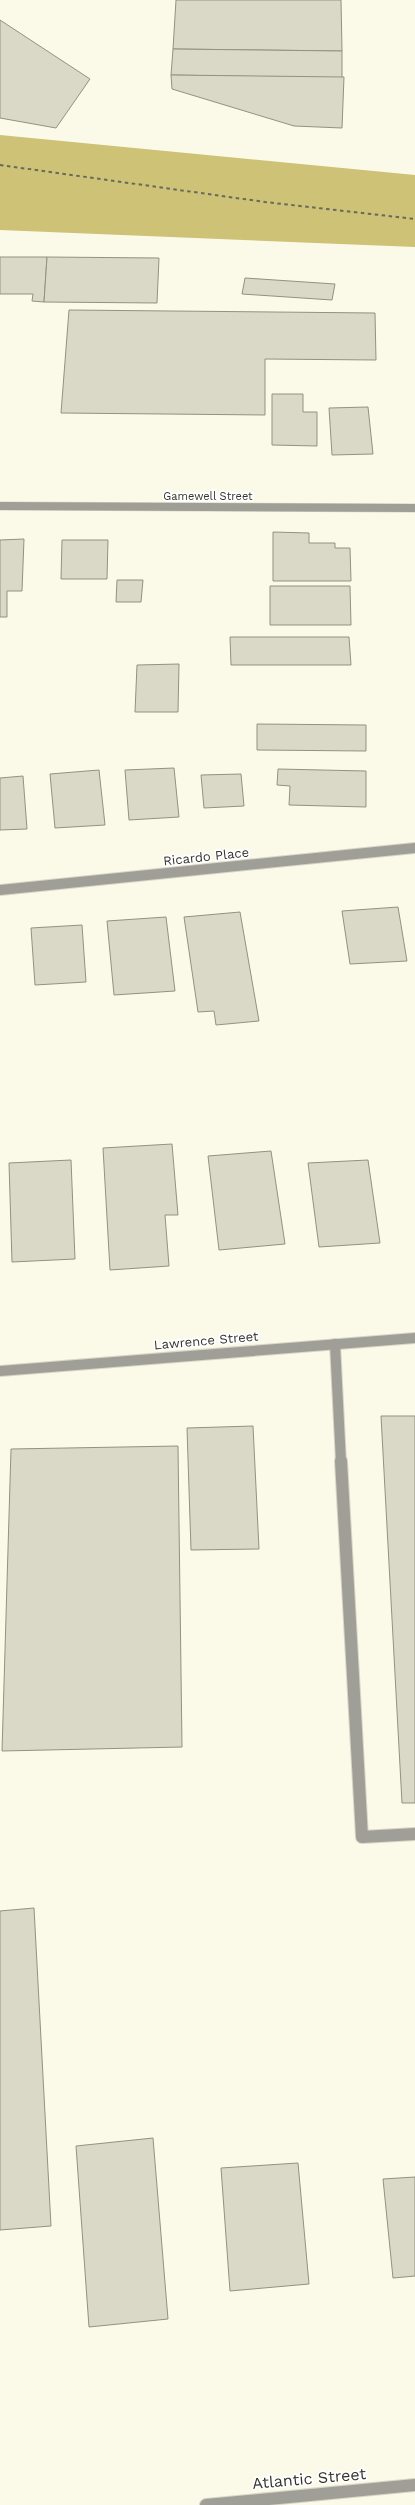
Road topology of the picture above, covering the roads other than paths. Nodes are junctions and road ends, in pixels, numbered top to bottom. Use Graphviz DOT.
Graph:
graph roads {
  1 [pos="0,506"];
  2 [pos="415,508"];
  3 [pos="415,848"];
  4 [pos="0,890"];
  5 [pos="415,1338"];
  6 [pos="335,1344"];
  7 [pos="0,1371"];
  8 [pos="415,1834"];
  9 [pos="415,2485"];
  10 [pos="262,2502"];
  11 [pos="206,2505"];
  1 -- 2 [label="street, Gamewell Street"];
  3 -- 4 [label="street, Ricardo Place"];
  5 -- 6 [label="street, Lawrence Street"];
  6 -- 7 [label="street, Lawrence Street"];
  6 -- 8 [label="street"];
  9 -- 10 [label="street, Atlantic Street"];
  10 -- 11 [label="street, Atlantic Street"];
}
